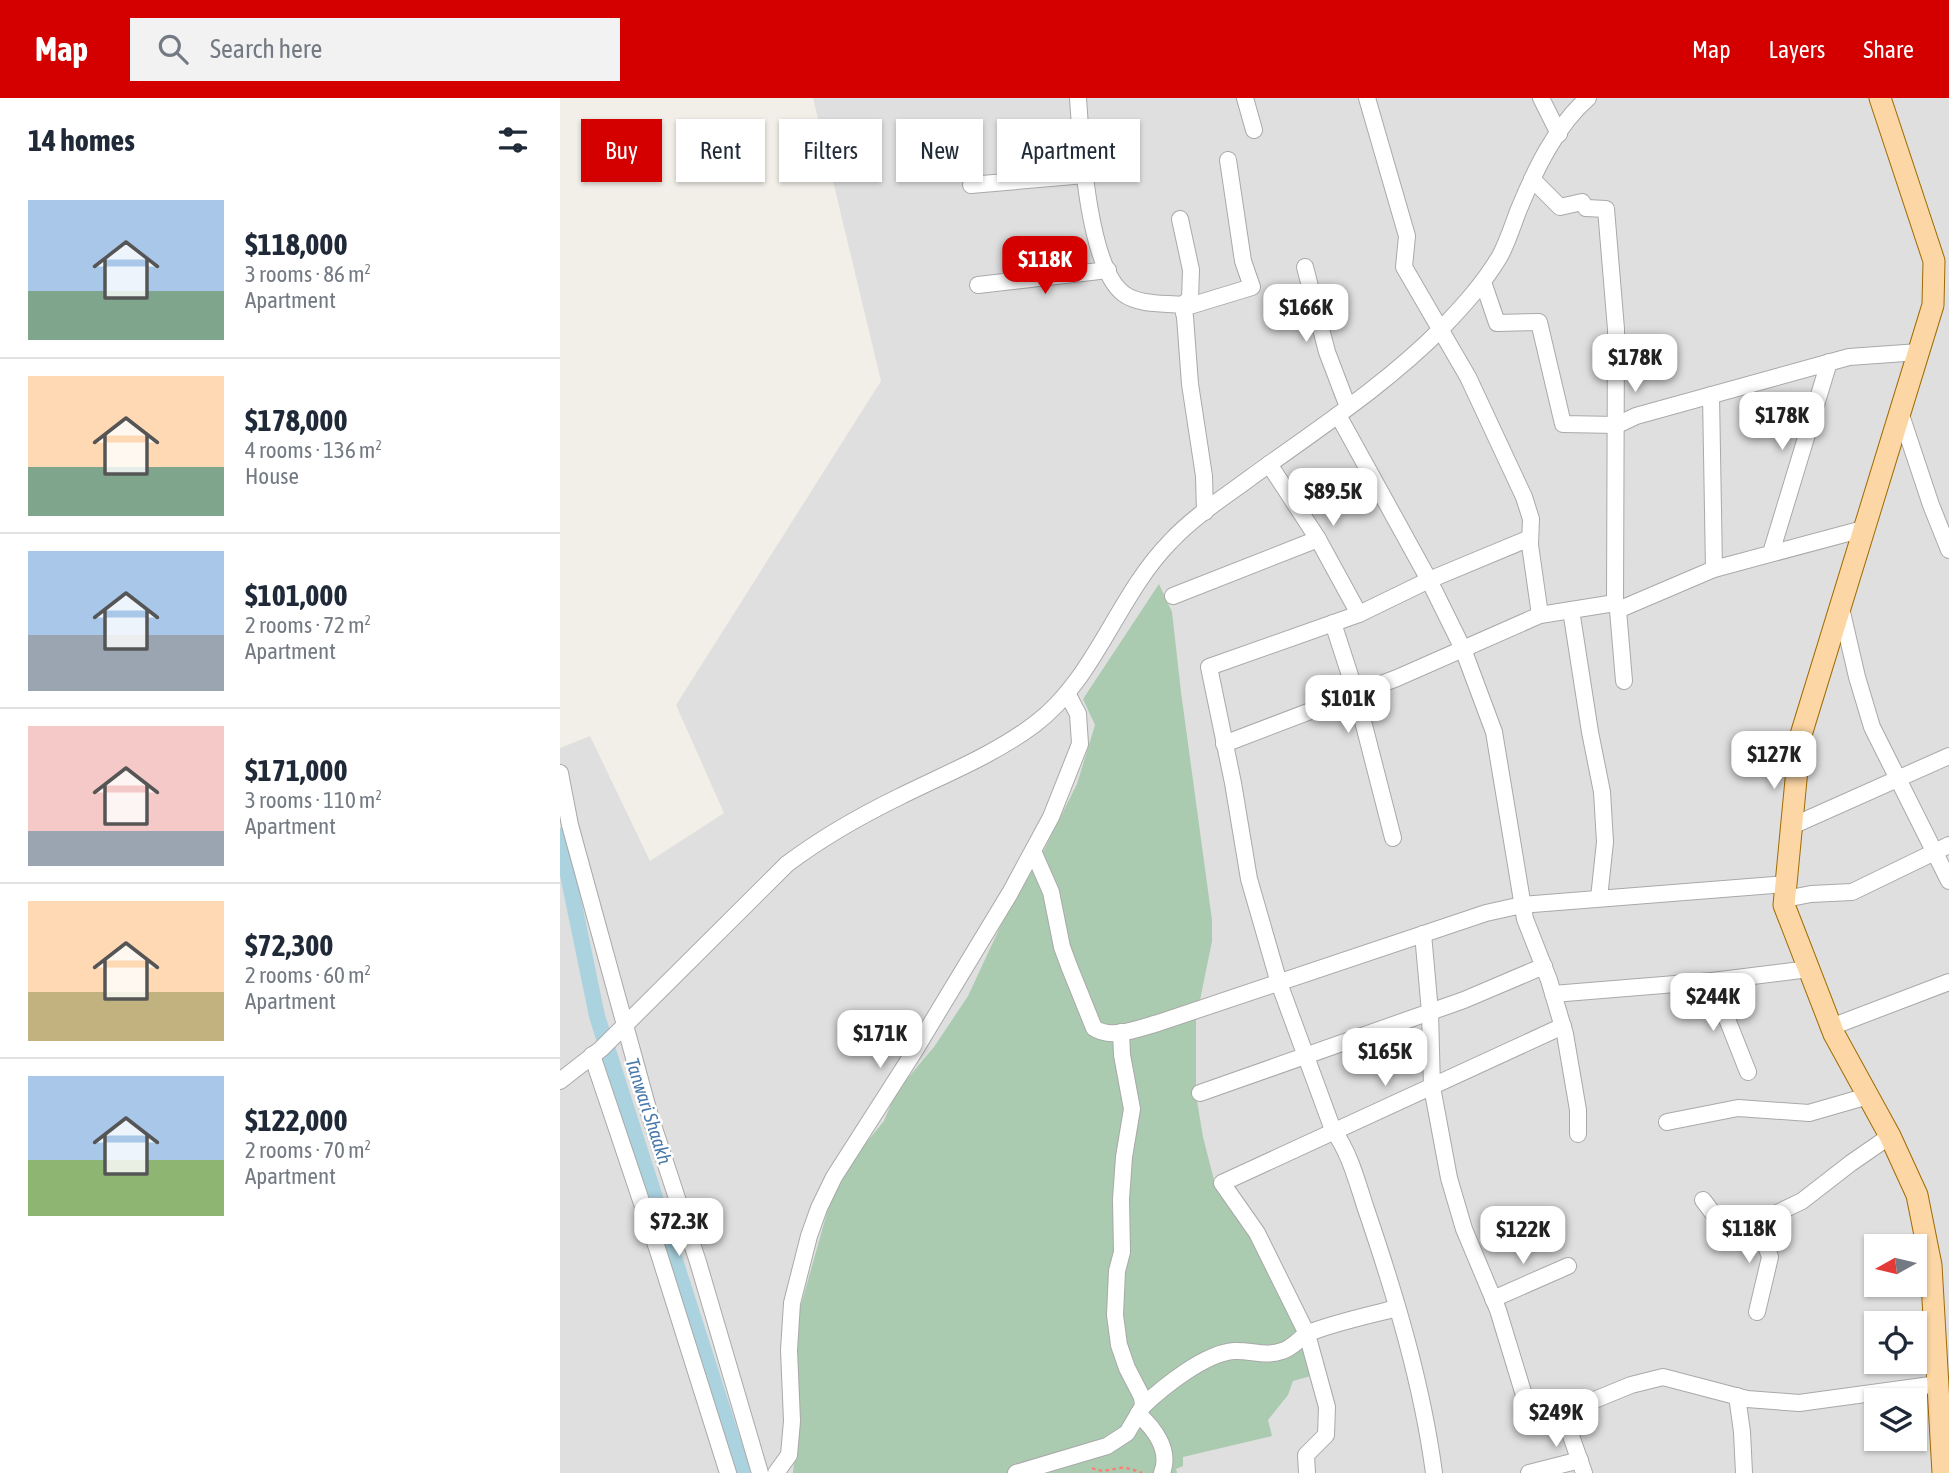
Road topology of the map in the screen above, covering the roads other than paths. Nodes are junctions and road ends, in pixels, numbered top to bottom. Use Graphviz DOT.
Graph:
graph roads {
  1 [pos="1078,98"];
  2 [pos="1245,98"];
  3 [pos="1367,98"];
  4 [pos="1541,98"];
  5 [pos="1588,98"];
  6 [pos="1880,98"];
  7 [pos="1080,119"];
  8 [pos="1254,130"];
  9 [pos="1559,134"];
  10 [pos="1228,160"];
  11 [pos="1532,179"];
  12 [pos="1009,182"];
  13 [pos="1086,182"];
  14 [pos="971,185"];
  15 [pos="1180,219"];
  16 [pos="1305,267"];
  17 [pos="1108,270"];
  18 [pos="1483,282"];
  19 [pos="978,285"];
  20 [pos="1183,306"];
  21 [pos="1441,329"];
  22 [pos="1919,352"];
  23 [pos="1829,362"];
  24 [pos="1712,395"];
  25 [pos="1343,411"];
  26 [pos="1900,412"];
  27 [pos="1617,425"];
  28 [pos="1269,464"];
  29 [pos="1205,512"];
  30 [pos="1863,528"];
  31 [pos="1530,538"];
  32 [pos="1318,539"];
  33 [pos="1949,550"];
  34 [pos="1771,553"];
  35 [pos="1714,569"];
  36 [pos="1429,580"];
  37 [pos="1173,596"];
  38 [pos="1840,605"];
  39 [pos="1617,607"];
  40 [pos="1571,610"];
  41 [pos="1359,614"];
  42 [pos="1540,615"];
  43 [pos="1333,623"];
  44 [pos="1463,649"];
  45 [pos="1624,681"];
  46 [pos="1067,693"];
  47 [pos="1356,694"];
  48 [pos="1224,744"];
  49 [pos="1949,756"];
  50 [pos="560,773"];
  51 [pos="1899,778"];
  52 [pos="1791,826"];
  53 [pos="1393,838"];
  54 [pos="1942,848"];
  55 [pos="1033,850"];
  56 [pos="1949,881"];
  57 [pos="1786,892"];
  58 [pos="1599,898"];
  59 [pos="1522,905"];
  60 [pos="1423,934"];
  61 [pos="1544,966"];
  62 [pos="1809,969"];
  63 [pos="1712,981"];
  64 [pos="1949,982"];
  65 [pos="1279,983"];
  66 [pos="1553,994"];
  67 [pos="1430,1012"];
  68 [pos="1563,1026"];
  69 [pos="1832,1027"];
  70 [pos="621,1028"];
  71 [pos="1121,1032"];
  72 [pos="596,1052"];
  73 [pos="1306,1056"];
  74 [pos="1748,1072"];
  75 [pos="560,1081"];
  76 [pos="1432,1087"];
  77 [pos="1200,1093"];
  78 [pos="1868,1096"];
  79 [pos="1667,1122"];
  80 [pos="1335,1132"];
  81 [pos="1578,1134"];
  82 [pos="1890,1136"];
  83 [pos="1703,1200"];
  84 [pos="1756,1218"];
  85 [pos="1568,1266"];
  86 [pos="1941,1286"];
  87 [pos="1493,1299"];
  88 [pos="1397,1308"];
  89 [pos="1757,1312"];
  90 [pos="1307,1334"];
  91 [pos="1938,1384"];
  92 [pos="1737,1396"];
  93 [pos="1944,1406"];
  94 [pos="1140,1410"];
  95 [pos="1563,1413"];
  96 [pos="1582,1467"];
  97 [pos="728,1473"];
  98 [pos="760,1473"];
  99 [pos="776,1473"];
  100 [pos="1016,1473"];
  101 [pos="1162,1473"];
  102 [pos="1307,1473"];
  103 [pos="1434,1473"];
  104 [pos="1529,1473"];
  105 [pos="1744,1473"];
  106 [pos="1943,1473"];
  1 -- 7 [label="street"];
  2 -- 8 [label="street"];
  3 -- 21 [label="street"];
  4 -- 9 [label="street"];
  5 -- 9 [label="street"];
  6 -- 22 [label="main road"];
  9 -- 11 [label="street"];
  10 -- 20 [label="street"];
  11 -- 18 [label="street"];
  11 -- 27 [label="street"];
  12 -- 14 [label="street"];
  13 -- 17 [label="street"];
  15 -- 20 [label="street"];
  16 -- 25 [label="street"];
  17 -- 19 [label="street"];
  17 -- 20 [label="street"];
  18 -- 21 [label="street"];
  18 -- 27 [label="street"];
  20 -- 29 [label="street"];
  21 -- 25 [label="street"];
  21 -- 31 [label="street"];
  22 -- 23 [label="street"];
  22 -- 26 [label="main road"];
  23 -- 24 [label="street"];
  23 -- 34 [label="street"];
  24 -- 27 [label="street"];
  24 -- 35 [label="street"];
  25 -- 28 [label="street"];
  25 -- 36 [label="street"];
  26 -- 30 [label="main road"];
  26 -- 33 [label="street"];
  27 -- 39 [label="street"];
  28 -- 29 [label="street"];
  28 -- 32 [label="street"];
  29 -- 46 [label="street"];
  30 -- 34 [label="street"];
  30 -- 38 [label="main road"];
  31 -- 36 [label="street"];
  31 -- 42 [label="street"];
  32 -- 37 [label="street"];
  32 -- 41 [label="street"];
  34 -- 35 [label="street"];
  35 -- 39 [label="street"];
  36 -- 41 [label="street"];
  36 -- 44 [label="street"];
  38 -- 51 [label="street"];
  38 -- 52 [label="main road"];
  39 -- 40 [label="street"];
  39 -- 45 [label="street"];
  40 -- 42 [label="street"];
  40 -- 58 [label="street"];
  41 -- 43 [label="street"];
  42 -- 44 [label="street"];
  43 -- 47 [label="street"];
  43 -- 48 [label="street"];
  44 -- 47 [label="street"];
  44 -- 59 [label="street"];
  46 -- 55 [label="street"];
  46 -- 70 [label="street"];
  47 -- 48 [label="street"];
  47 -- 53 [label="street"];
  48 -- 65 [label="street"];
  49 -- 51 [label="street"];
  50 -- 70 [label="street"];
  51 -- 52 [label="street"];
  51 -- 54 [label="street"];
  52 -- 57 [label="main road"];
  54 -- 56 [label="street"];
  54 -- 57 [label="street"];
  55 -- 71 [label="street"];
  55 -- 99 [label="street"];
  57 -- 58 [label="street"];
  57 -- 62 [label="main road"];
  58 -- 59 [label="street"];
  59 -- 60 [label="street"];
  59 -- 61 [label="street"];
  60 -- 65 [label="street"];
  60 -- 67 [label="street"];
  61 -- 66 [label="street"];
  61 -- 67 [label="street"];
  62 -- 63 [label="street"];
  62 -- 69 [label="main road"];
  63 -- 66 [label="street"];
  63 -- 74 [label="street"];
  64 -- 69 [label="street"];
  65 -- 71 [label="street"];
  65 -- 73 [label="street"];
  66 -- 68 [label="street"];
  67 -- 73 [label="street"];
  67 -- 76 [label="street"];
  68 -- 76 [label="street"];
  68 -- 81 [label="street"];
  69 -- 78 [label="main road"];
  70 -- 72 [label="street"];
  70 -- 98 [label="street"];
  71 -- 94 [label="street"];
  72 -- 75 [label="street"];
  72 -- 97 [label="street"];
  73 -- 77 [label="street"];
  73 -- 80 [label="street"];
  76 -- 80 [label="street"];
  76 -- 87 [label="street"];
  78 -- 79 [label="street"];
  78 -- 82 [label="main road"];
  80 -- 88 [label="street"];
  80 -- 90 [label="street"];
  82 -- 84 [label="street"];
  82 -- 86 [label="main road"];
  83 -- 84 [label="street"];
  84 -- 89 [label="street"];
  85 -- 87 [label="street"];
  86 -- 91 [label="main road"];
  87 -- 95 [label="street"];
  88 -- 90 [label="street"];
  88 -- 103 [label="street"];
  90 -- 94 [label="street"];
  90 -- 102 [label="street"];
  91 -- 92 [label="street"];
  91 -- 93 [label="main road"];
  92 -- 95 [label="street"];
  92 -- 105 [label="street"];
  93 -- 106 [label="main road"];
  94 -- 100 [label="street"];
  94 -- 101 [label="street"];
  95 -- 96 [label="street"];
  96 -- 104 [label="street"];
}
